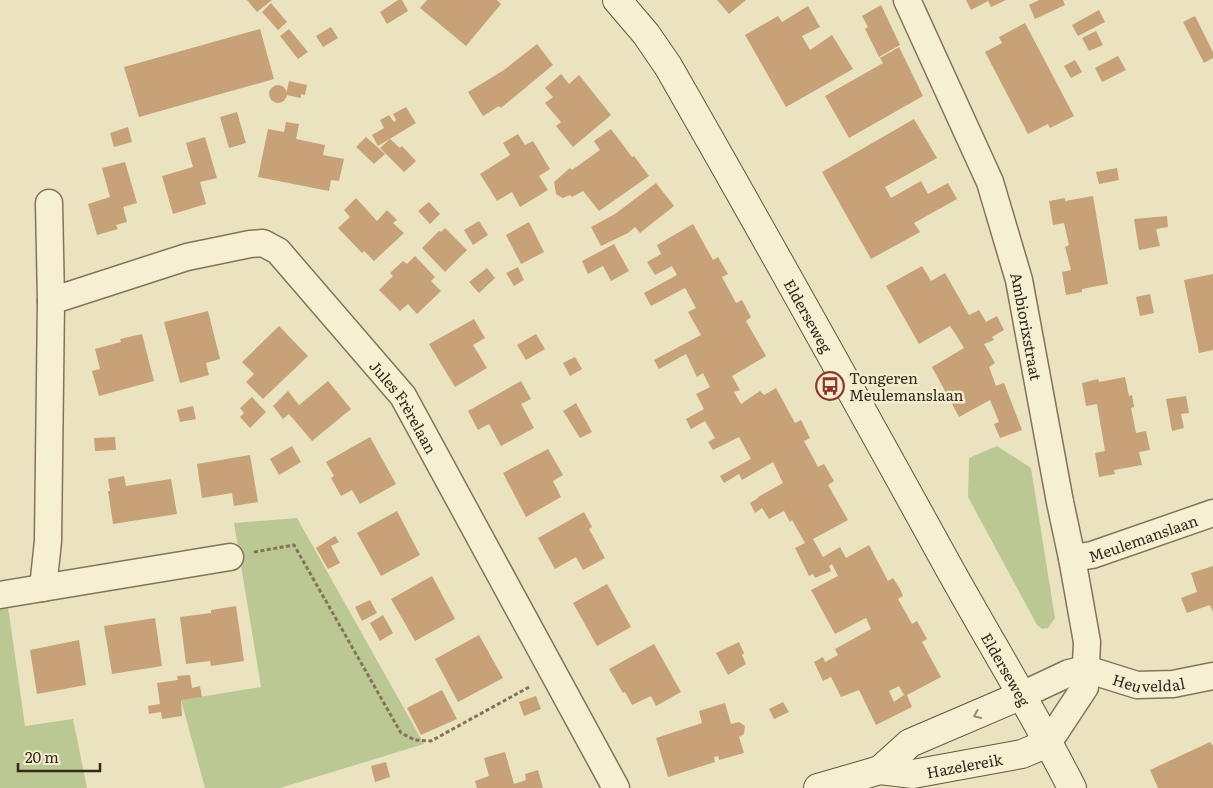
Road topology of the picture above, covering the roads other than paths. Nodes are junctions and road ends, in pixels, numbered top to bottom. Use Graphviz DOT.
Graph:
graph roads {
  1 [pos="617,0"];
  2 [pos="907,0"];
  3 [pos="49,203"];
  4 [pos="51,301"];
  5 [pos="1213,513"];
  6 [pos="230,557"];
  7 [pos="1072,558"];
  8 [pos="43,588"];
  9 [pos="0,595"];
  10 [pos="1086,669"];
  11 [pos="1213,676"];
  12 [pos="1022,695"];
  13 [pos="1048,743"];
  14 [pos="880,770"];
  15 [pos="616,788"];
  16 [pos="818,788"];
  17 [pos="1072,788"];
  1 -- 12 [label="main road, Elderseweg"];
  2 -- 7 [label="street, Ambiorixstraat"];
  3 -- 4 [label="street"];
  4 -- 8 [label="street"];
  4 -- 15 [label="street, Jules Frèrelaan"];
  5 -- 7 [label="street, Meulemanslaan"];
  6 -- 8 [label="street"];
  7 -- 10 [label="street, Ambiorixstraat"];
  8 -- 9 [label="street"];
  10 -- 11 [label="street, Heuveldal"];
  10 -- 12 [label="street"];
  10 -- 13 [label="street, Ambiorixstraat"];
  12 -- 13 [label="main road, Elderseweg"];
  12 -- 14 [label="main road, Hazelereik, one-way"];
  13 -- 14 [label="main road, Hazelereik"];
  13 -- 17 [label="main road, Elderseweg"];
  14 -- 16 [label="main road, Hazelereik"];
}
